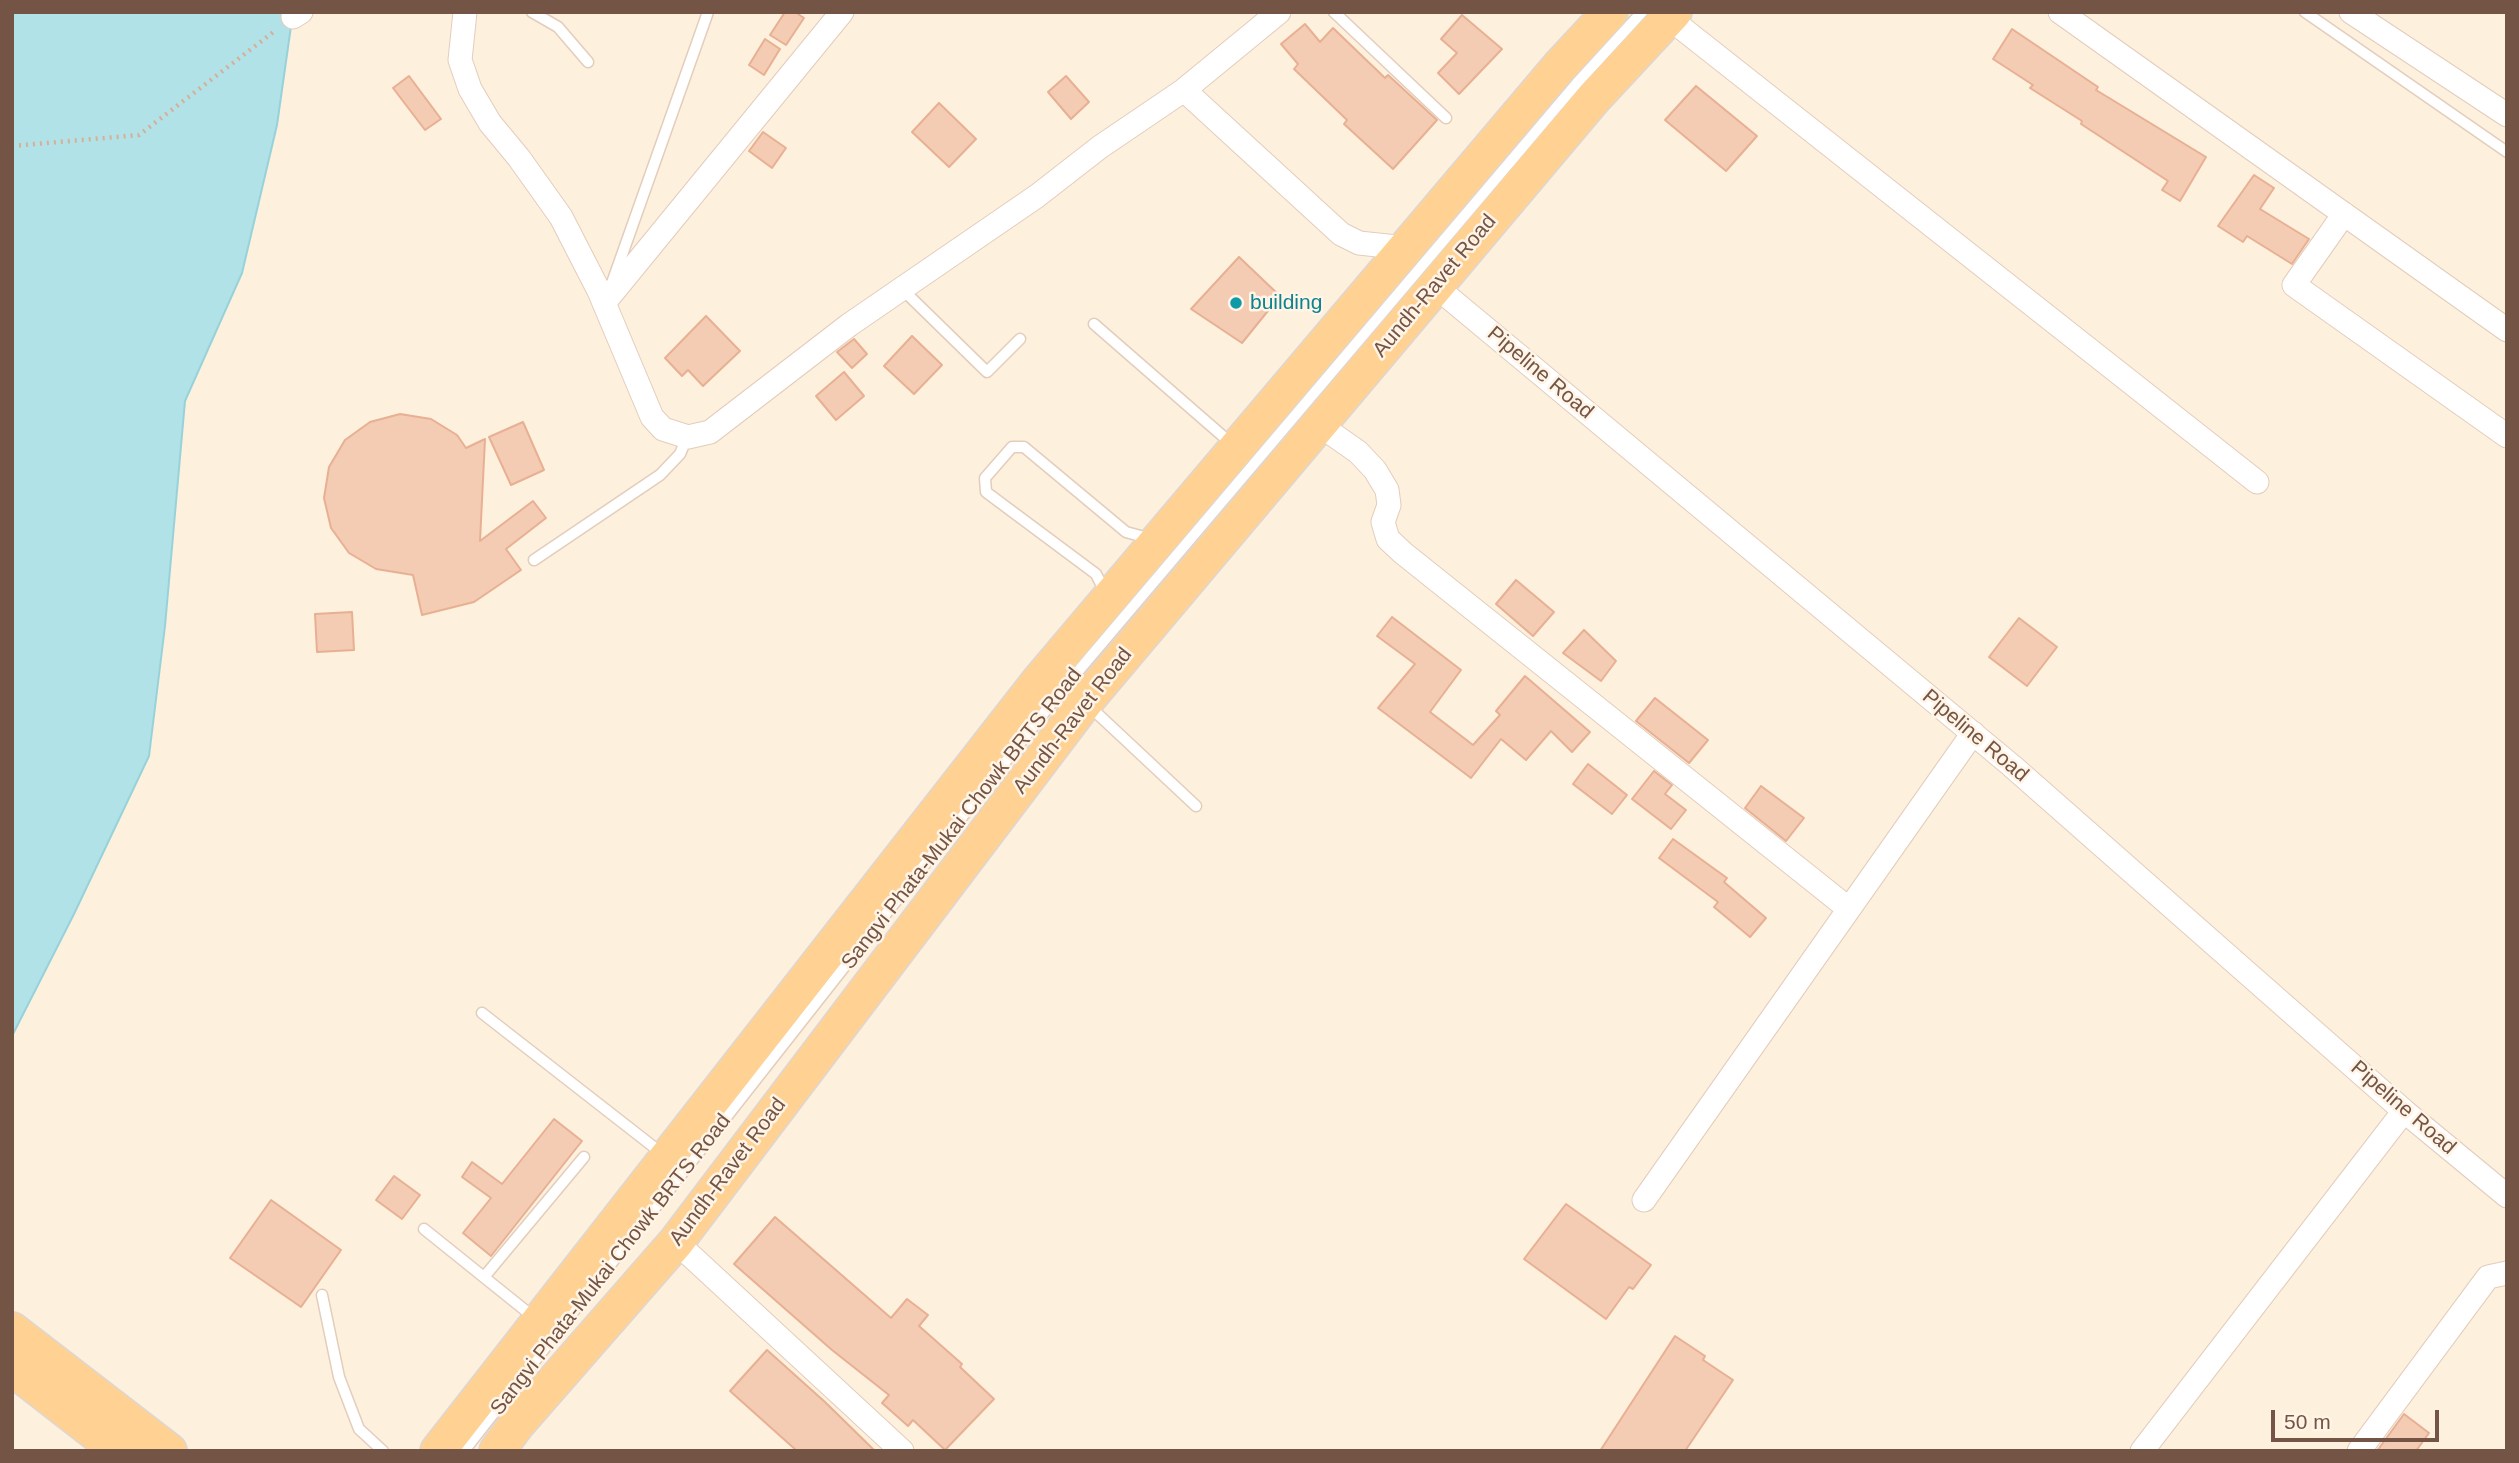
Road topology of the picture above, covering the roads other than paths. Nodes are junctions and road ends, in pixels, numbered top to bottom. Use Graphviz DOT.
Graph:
graph roads {
  1 [pos="465,12"];
  2 [pos="532,12"];
  3 [pos="708,12"];
  4 [pos="842,12"];
  5 [pos="1279,12"];
  6 [pos="1334,12"];
  7 [pos="1610,12"];
  8 [pos="2060,12"];
  9 [pos="2305,12"];
  10 [pos="2351,12"];
  11 [pos="1662,14"];
  12 [pos="588,62"];
  13 [pos="1184,90"];
  14 [pos="2507,115"];
  15 [pos="1446,118"];
  16 [pos="2507,152"];
  17 [pos="2344,214"];
  18 [pos="1406,248"];
  19 [pos="1435,286"];
  20 [pos="901,288"];
  21 [pos="604,303"];
  22 [pos="1094,324"];
  23 [pos="2507,330"];
  24 [pos="1020,339"];
  25 [pos="1318,424"];
  26 [pos="688,436"];
  27 [pos="2507,436"];
  28 [pos="1237,449"];
  29 [pos="2257,482"];
  30 [pos="1166,533"];
  31 [pos="534,561"];
  32 [pos="1109,600"];
  33 [pos="1085,702"];
  34 [pos="1973,733"];
  35 [pos="1196,806"];
  36 [pos="1849,909"];
  37 [pos="482,1013"];
  38 [pos="2404,1111"];
  39 [pos="667,1156"];
  40 [pos="584,1157"];
  41 [pos="2507,1196"];
  42 [pos="1644,1200"];
  43 [pos="424,1229"];
  44 [pos="676,1242"];
  45 [pos="2507,1273"];
  46 [pos="484,1277"];
  47 [pos="322,1295"];
  48 [pos="538,1321"];
  49 [pos="12,1330"];
  50 [pos="12,1368"];
  51 [pos="99,1417"];
  52 [pos="119,1451"];
  53 [pos="169,1451"];
  54 [pos="383,1451"];
  55 [pos="438,1451"];
  56 [pos="464,1451"];
  57 [pos="497,1451"];
  58 [pos="902,1451"];
  59 [pos="2143,1451"];
  60 [pos="2359,1451"];
  1 -- 21 [label="street"];
  2 -- 12 [label="lane"];
  3 -- 21 [label="lane"];
  4 -- 21 [label="street"];
  5 -- 13 [label="street"];
  6 -- 15 [label="lane"];
  7 -- 18 [label="main road"];
  8 -- 17 [label="street"];
  9 -- 16 [label="lane"];
  10 -- 14 [label="street"];
  11 -- 19 [label="main road, Aundh-Ravet Road"];
  11 -- 29 [label="street"];
  11 -- 56 [label="lane, Sangvi Phata-Mukai Chowk BRTS Road"];
  13 -- 18 [label="street"];
  13 -- 20 [label="street"];
  17 -- 23 [label="street"];
  17 -- 27 [label="street"];
  18 -- 28 [label="main road"];
  19 -- 25 [label="main road, Aundh-Ravet Road"];
  19 -- 34 [label="street, Pipeline Road"];
  20 -- 24 [label="lane"];
  20 -- 26 [label="street"];
  21 -- 26 [label="street"];
  22 -- 28 [label="lane"];
  25 -- 33 [label="main road, Aundh-Ravet Road"];
  25 -- 36 [label="street"];
  26 -- 31 [label="lane"];
  28 -- 30 [label="main road"];
  30 -- 32 [label="main road"];
  30 -- 32 [label="lane"];
  32 -- 39 [label="main road"];
  33 -- 35 [label="lane"];
  33 -- 44 [label="main road, Aundh-Ravet Road"];
  34 -- 36 [label="street"];
  34 -- 38 [label="street, Pipeline Road"];
  36 -- 42 [label="street"];
  37 -- 39 [label="lane"];
  38 -- 41 [label="street, Pipeline Road"];
  38 -- 59 [label="street"];
  39 -- 48 [label="main road"];
  40 -- 46 [label="lane"];
  43 -- 46 [label="lane"];
  44 -- 57 [label="main road, Aundh-Ravet Road"];
  44 -- 58 [label="street"];
  45 -- 60 [label="street"];
  46 -- 48 [label="lane"];
  47 -- 54 [label="lane"];
  48 -- 55 [label="main road"];
  49 -- 51 [label="main road"];
  50 -- 51 [label="main road"];
  51 -- 52 [label="main road"];
  51 -- 53 [label="main road"];
}
